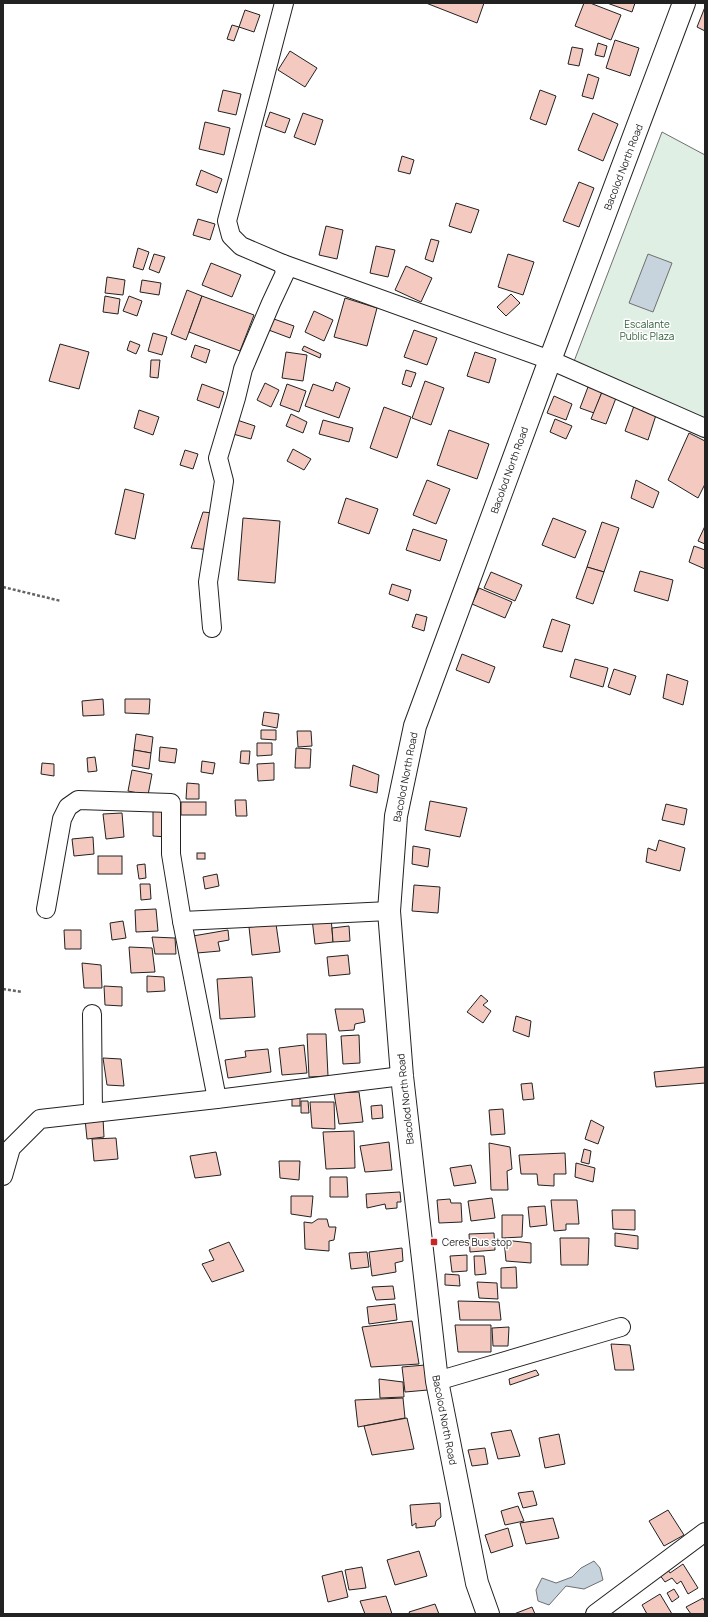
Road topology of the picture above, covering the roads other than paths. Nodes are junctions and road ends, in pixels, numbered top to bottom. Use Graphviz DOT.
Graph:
graph roads {
  1 [pos="284,3"];
  2 [pos="684,3"];
  3 [pos="283,264"];
  4 [pos="550,360"];
  5 [pos="705,428"];
  6 [pos="212,628"];
  7 [pos="46,909"];
  8 [pos="389,911"];
  9 [pos="182,921"];
  10 [pos="92,1014"];
  11 [pos="402,1076"];
  12 [pos="217,1099"];
  13 [pos="93,1112"];
  14 [pos="3,1176"];
  15 [pos="621,1327"];
  16 [pos="437,1381"];
  17 [pos="705,1532"];
  18 [pos="488,1614"];
  19 [pos="595,1614"];
  1 -- 3 [label="street"];
  2 -- 4 [label="highway, Bacolod North Road"];
  3 -- 4 [label="street"];
  3 -- 6 [label="street"];
  4 -- 5 [label="street"];
  4 -- 8 [label="highway, Bacolod North Road"];
  7 -- 9 [label="street"];
  8 -- 9 [label="street"];
  8 -- 11 [label="highway, Bacolod North Road"];
  9 -- 12 [label="street"];
  10 -- 13 [label="street"];
  11 -- 12 [label="street"];
  11 -- 16 [label="highway, Bacolod North Road"];
  12 -- 13 [label="street"];
  13 -- 14 [label="street"];
  15 -- 16 [label="street"];
  16 -- 18 [label="highway, Bacolod North Road"];
  17 -- 19 [label="street"];
}
